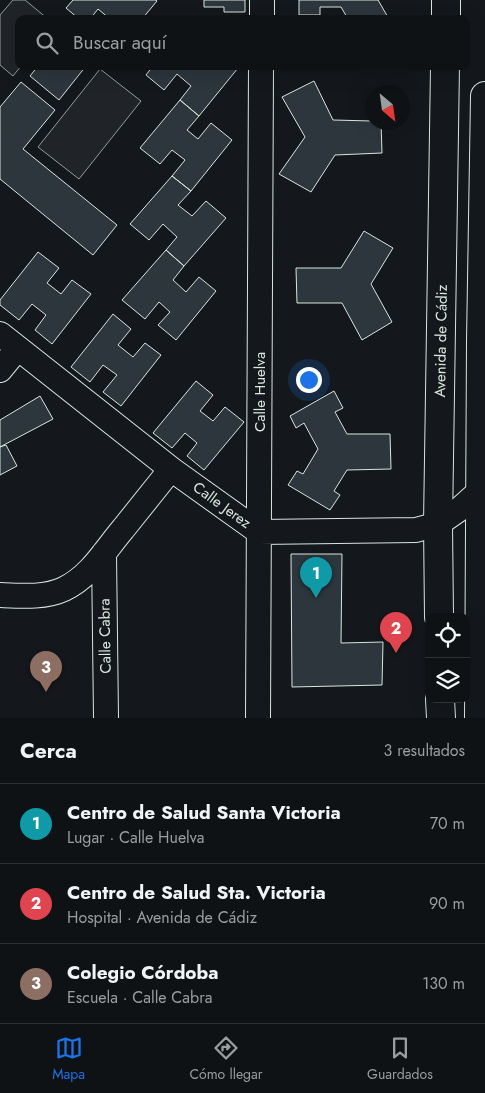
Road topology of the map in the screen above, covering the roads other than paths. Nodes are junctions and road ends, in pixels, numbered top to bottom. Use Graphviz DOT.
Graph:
graph roads {
  1 [pos="262,0"];
  2 [pos="446,0"];
  3 [pos="262,15"];
  4 [pos="446,15"];
  5 [pos="262,70"];
  6 [pos="445,70"];
  7 [pos="485,96"];
  8 [pos="9,341"];
  9 [pos="0,370"];
  10 [pos="172,469"];
  11 [pos="481,490"];
  12 [pos="438,524"];
  13 [pos="259,532"];
  14 [pos="104,554"];
  15 [pos="0,595"];
  16 [pos="439,613"];
  17 [pos="440,703"];
  18 [pos="106,718"];
  19 [pos="258,718"];
  20 [pos="440,718"];
  21 [pos="479,718"];
  1 -- 3 [label="street"];
  2 -- 4 [label="main road"];
  5 -- 13 [label="street, Calle Huelva"];
  6 -- 12 [label="main road, Avenida de Cádiz"];
  7 -- 11 [label="main road"];
  8 -- 9 [label="street"];
  8 -- 10 [label="street, Calle Jerez"];
  10 -- 13 [label="street, Calle Jerez"];
  10 -- 14 [label="street"];
  11 -- 12 [label="street, Calle Jerez"];
  11 -- 21 [label="main road"];
  12 -- 13 [label="street, Calle Jerez"];
  12 -- 16 [label="main road, Avenida de Cádiz"];
  13 -- 19 [label="street, Calle Huelva"];
  14 -- 15 [label="street"];
  14 -- 18 [label="street, Calle Cabra"];
  17 -- 20 [label="main road"];
}
